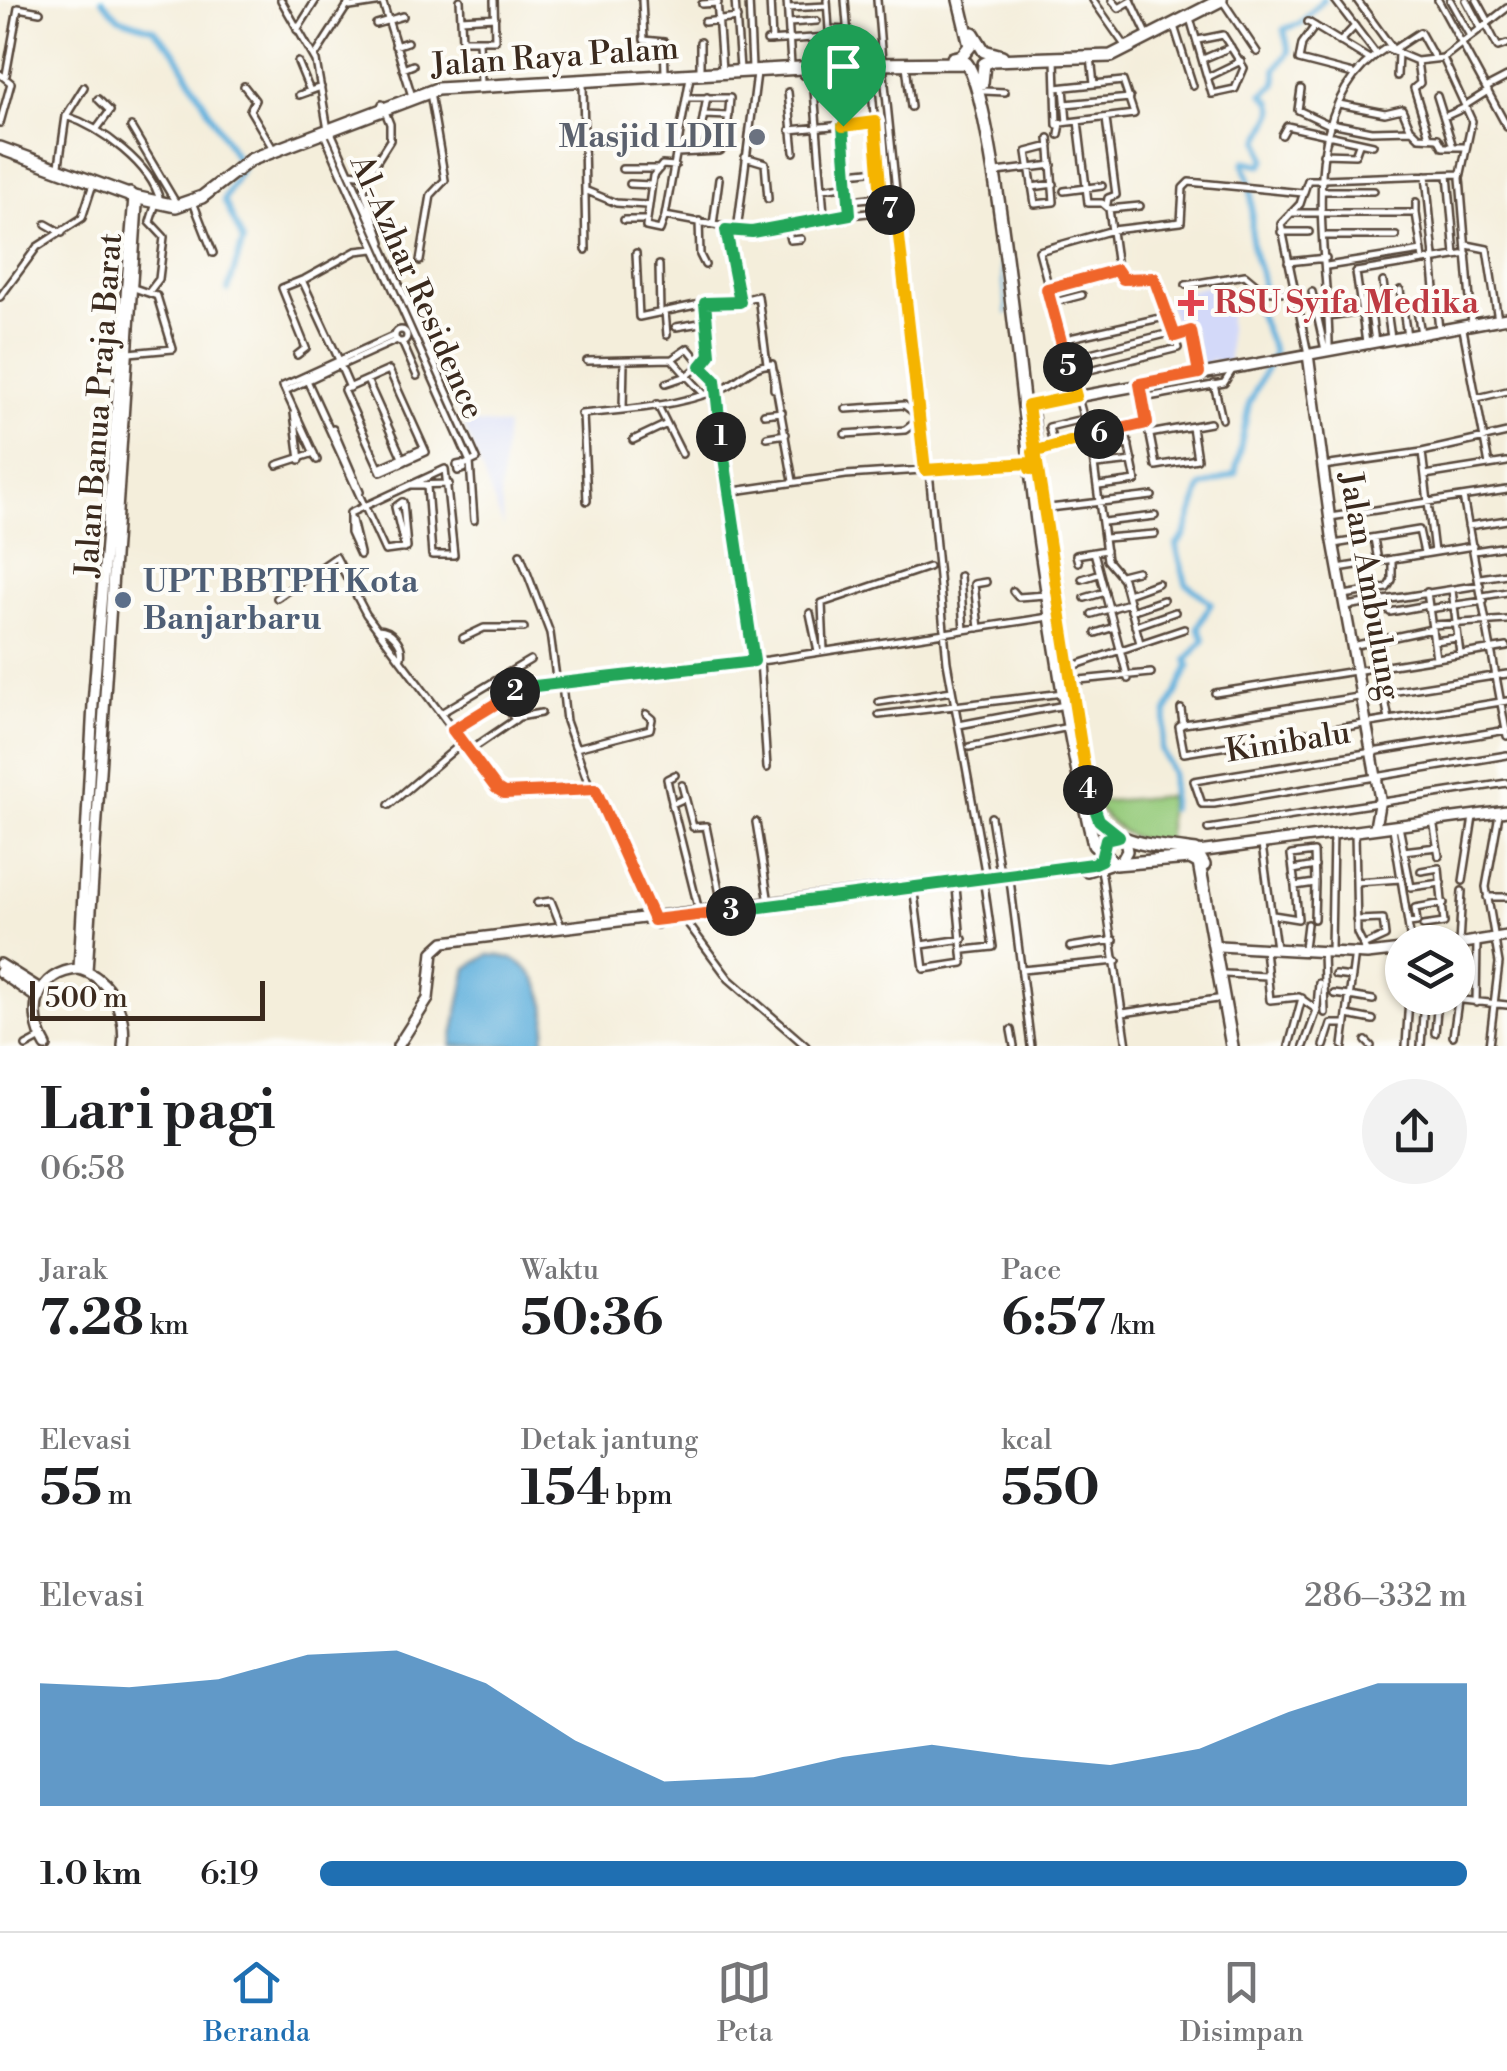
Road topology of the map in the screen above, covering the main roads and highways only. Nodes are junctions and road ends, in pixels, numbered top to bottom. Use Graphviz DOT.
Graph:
graph roads {
  1 [pos="962,0"];
  2 [pos="1219,0"];
  3 [pos="1174,24"];
  4 [pos="984,58"];
  5 [pos="969,59"];
  6 [pos="883,64"];
  7 [pos="831,68"];
  8 [pos="750,69"];
  9 [pos="685,73"];
  10 [pos="382,105"];
  11 [pos="299,137"];
  12 [pos="7,148"];
  13 [pos="238,165"];
  14 [pos="139,199"];
  15 [pos="1012,306"];
  16 [pos="1033,461"];
  17 [pos="1056,625"];
  18 [pos="1068,693"];
  19 [pos="1080,757"];
  20 [pos="1212,918"];
  21 [pos="1234,1046"];
  1 -- 4 [label="main road"];
  1 -- 5 [label="main road"];
  2 -- 3 [label="main road"];
  2 -- 3 [label="main road"];
  3 -- 4 [label="main road"];
  3 -- 4 [label="main road"];
  4 -- 5 [label="main road"];
  4 -- 15 [label="main road"];
  5 -- 6 [label="main road, Jalan Raya Palam"];
  5 -- 6 [label="main road, Jalan Raya Palam"];
  5 -- 15 [label="main road"];
  6 -- 7 [label="main road, Jalan Raya Palam"];
  7 -- 8 [label="main road, Jalan Raya Palam"];
  7 -- 8 [label="main road, Jalan Raya Palam"];
  8 -- 9 [label="main road, Jalan Raya Palam"];
  8 -- 9 [label="main road, Jalan Raya Palam"];
  9 -- 10 [label="main road, Jalan Raya Palam"];
  9 -- 10 [label="main road, Jalan Raya Palam"];
  10 -- 11 [label="main road, Jalan Raya Palam"];
  11 -- 13 [label="main road, Jalan Raya Palam"];
  11 -- 13 [label="main road, Jalan Raya Palam"];
  12 -- 14 [label="main road"];
  12 -- 14 [label="main road"];
  13 -- 14 [label="main road, Jalan Raya Palam"];
  13 -- 14 [label="main road, Jalan Raya Palam"];
  15 -- 16 [label="main road"];
  15 -- 16 [label="main road"];
  16 -- 17 [label="main road"];
  16 -- 17 [label="main road"];
  17 -- 18 [label="main road"];
  17 -- 18 [label="main road"];
  18 -- 19 [label="main road"];
  18 -- 19 [label="main road"];
  19 -- 20 [label="main road"];
  19 -- 20 [label="main road"];
  20 -- 21 [label="main road"];
  20 -- 21 [label="main road"];
}
